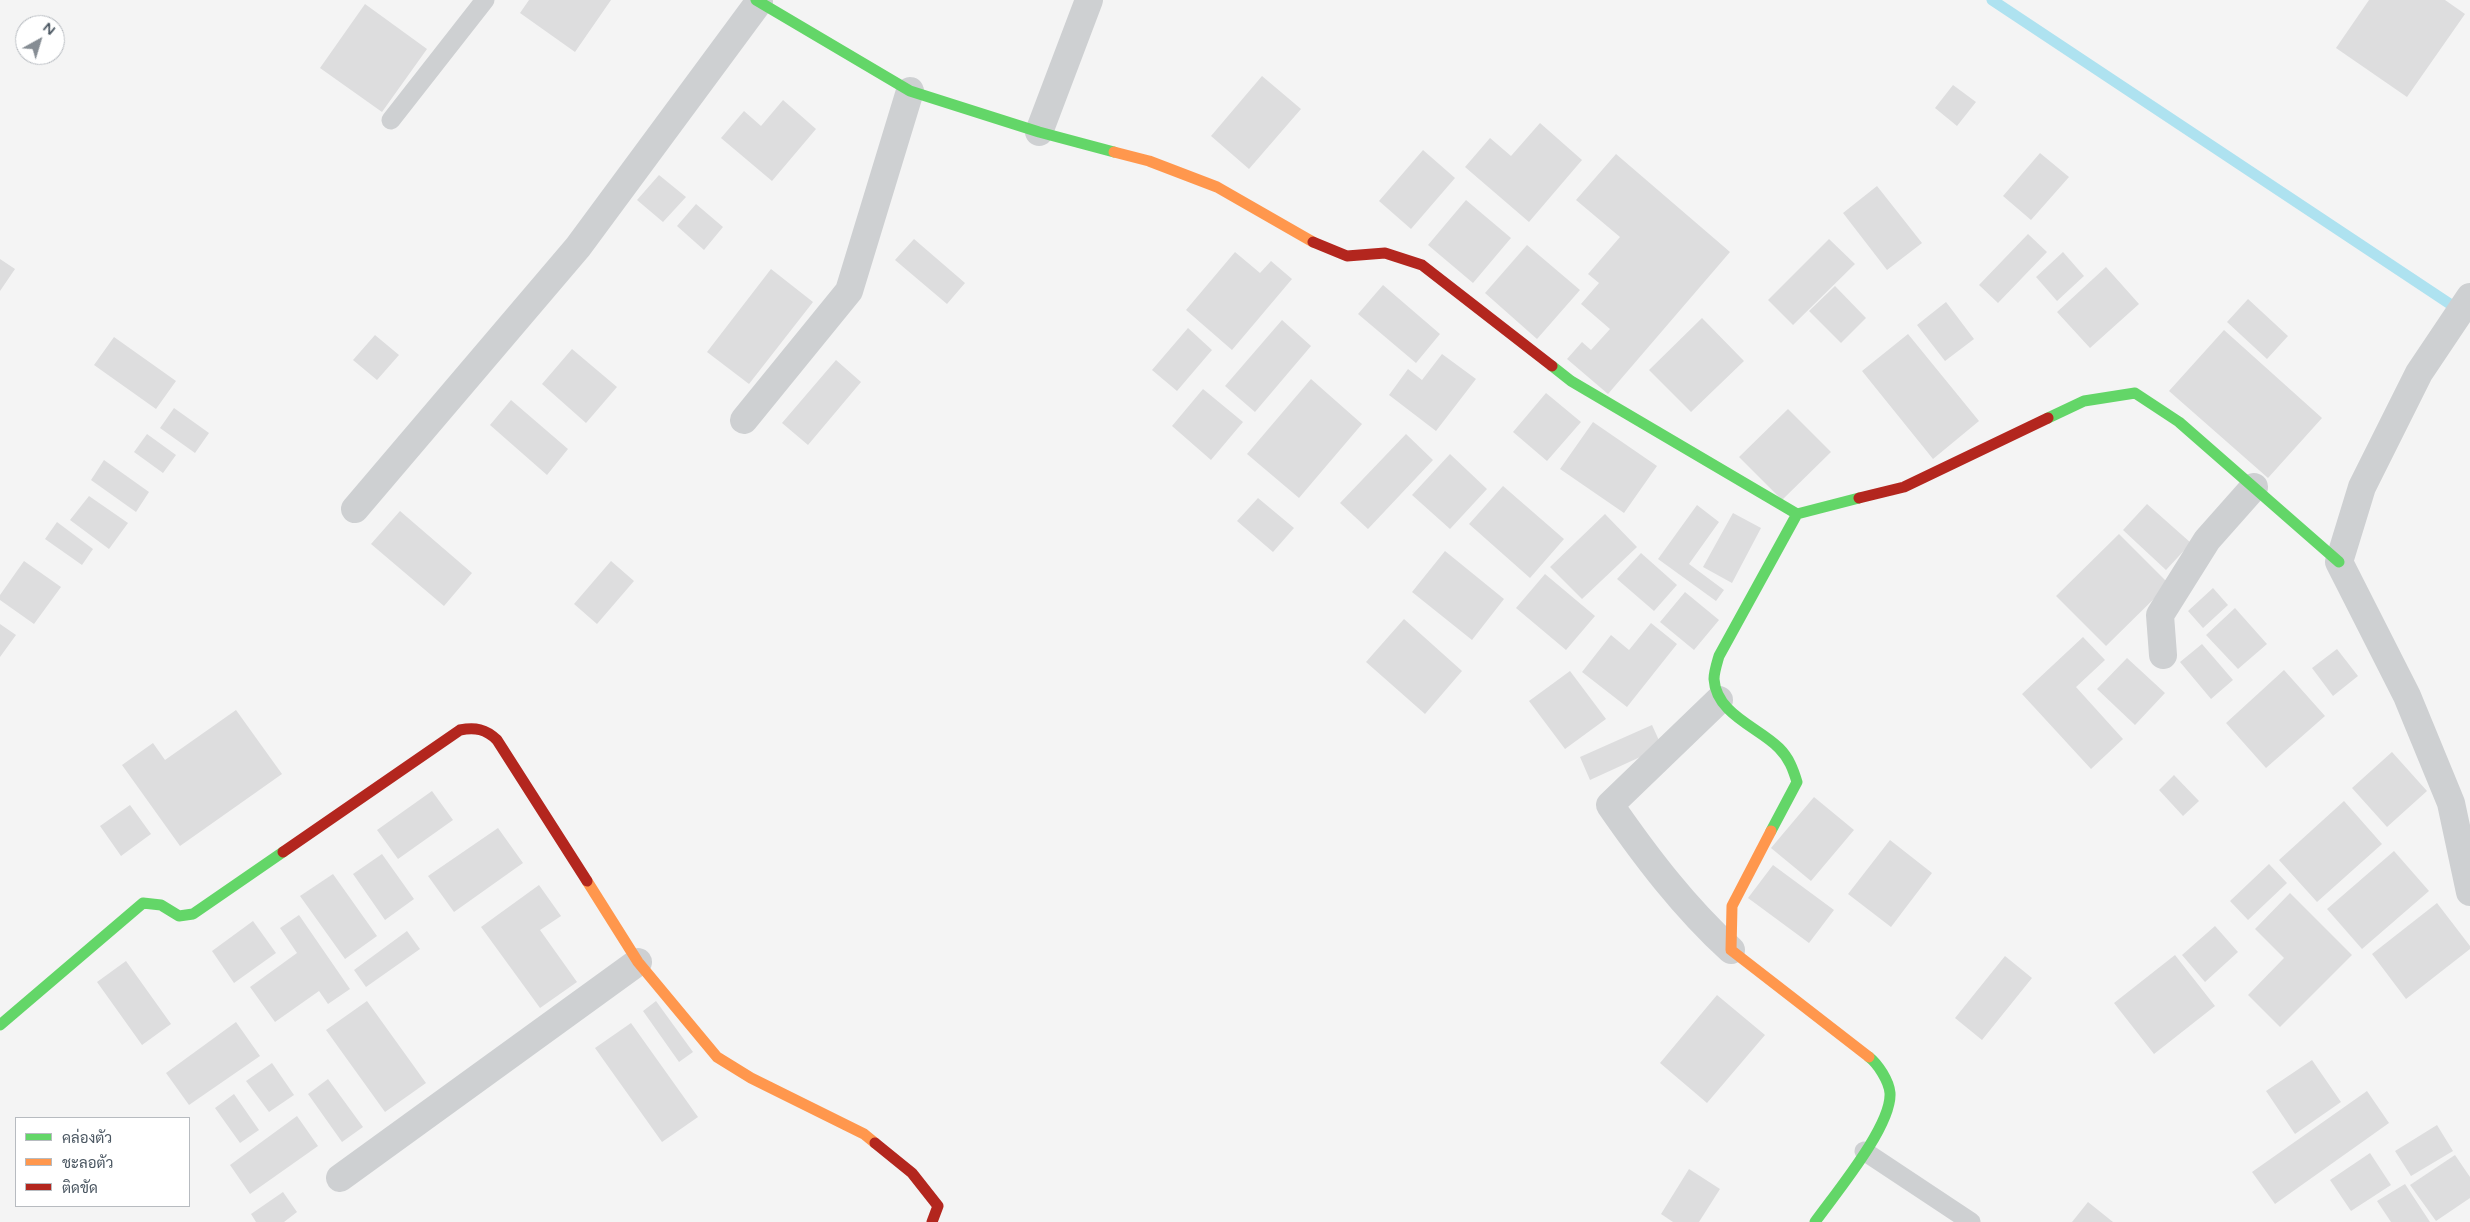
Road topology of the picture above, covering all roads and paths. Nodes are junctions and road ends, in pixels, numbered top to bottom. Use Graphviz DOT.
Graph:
graph roads {
  1 [pos="485,0"];
  2 [pos="1089,0"];
  3 [pos="758,1"];
  4 [pos="910,90"];
  5 [pos="392,120"];
  6 [pos="1039,132"];
  7 [pos="2470,297"];
  8 [pos="744,420"];
  9 [pos="2254,488"];
  10 [pos="355,508"];
  11 [pos="1797,514"];
  12 [pos="2339,562"];
  13 [pos="2163,655"];
  14 [pos="1719,700"];
  15 [pos="2470,892"];
  16 [pos="1730,950"];
  17 [pos="638,962"];
  18 [pos="0,1026"];
  19 [pos="1864,1151"];
  20 [pos="340,1178"];
  21 [pos="932,1222"];
  22 [pos="1815,1222"];
  23 [pos="1972,1222"];
  1 -- 5 [label="lane"];
  2 -- 6 [label="street"];
  3 -- 4 [label="street"];
  3 -- 10 [label="street"];
  4 -- 6 [label="street"];
  4 -- 8 [label="street"];
  6 -- 11 [label="street"];
  7 -- 12 [label="street"];
  9 -- 11 [label="street"];
  9 -- 12 [label="street"];
  9 -- 13 [label="street"];
  11 -- 14 [label="street"];
  12 -- 15 [label="street"];
  14 -- 16 [label="street"];
  14 -- 16 [label="street"];
  16 -- 19 [label="street"];
  17 -- 18 [label="street"];
  17 -- 20 [label="street"];
  17 -- 21 [label="street"];
  19 -- 22 [label="street"];
  19 -- 23 [label="lane"];
}
